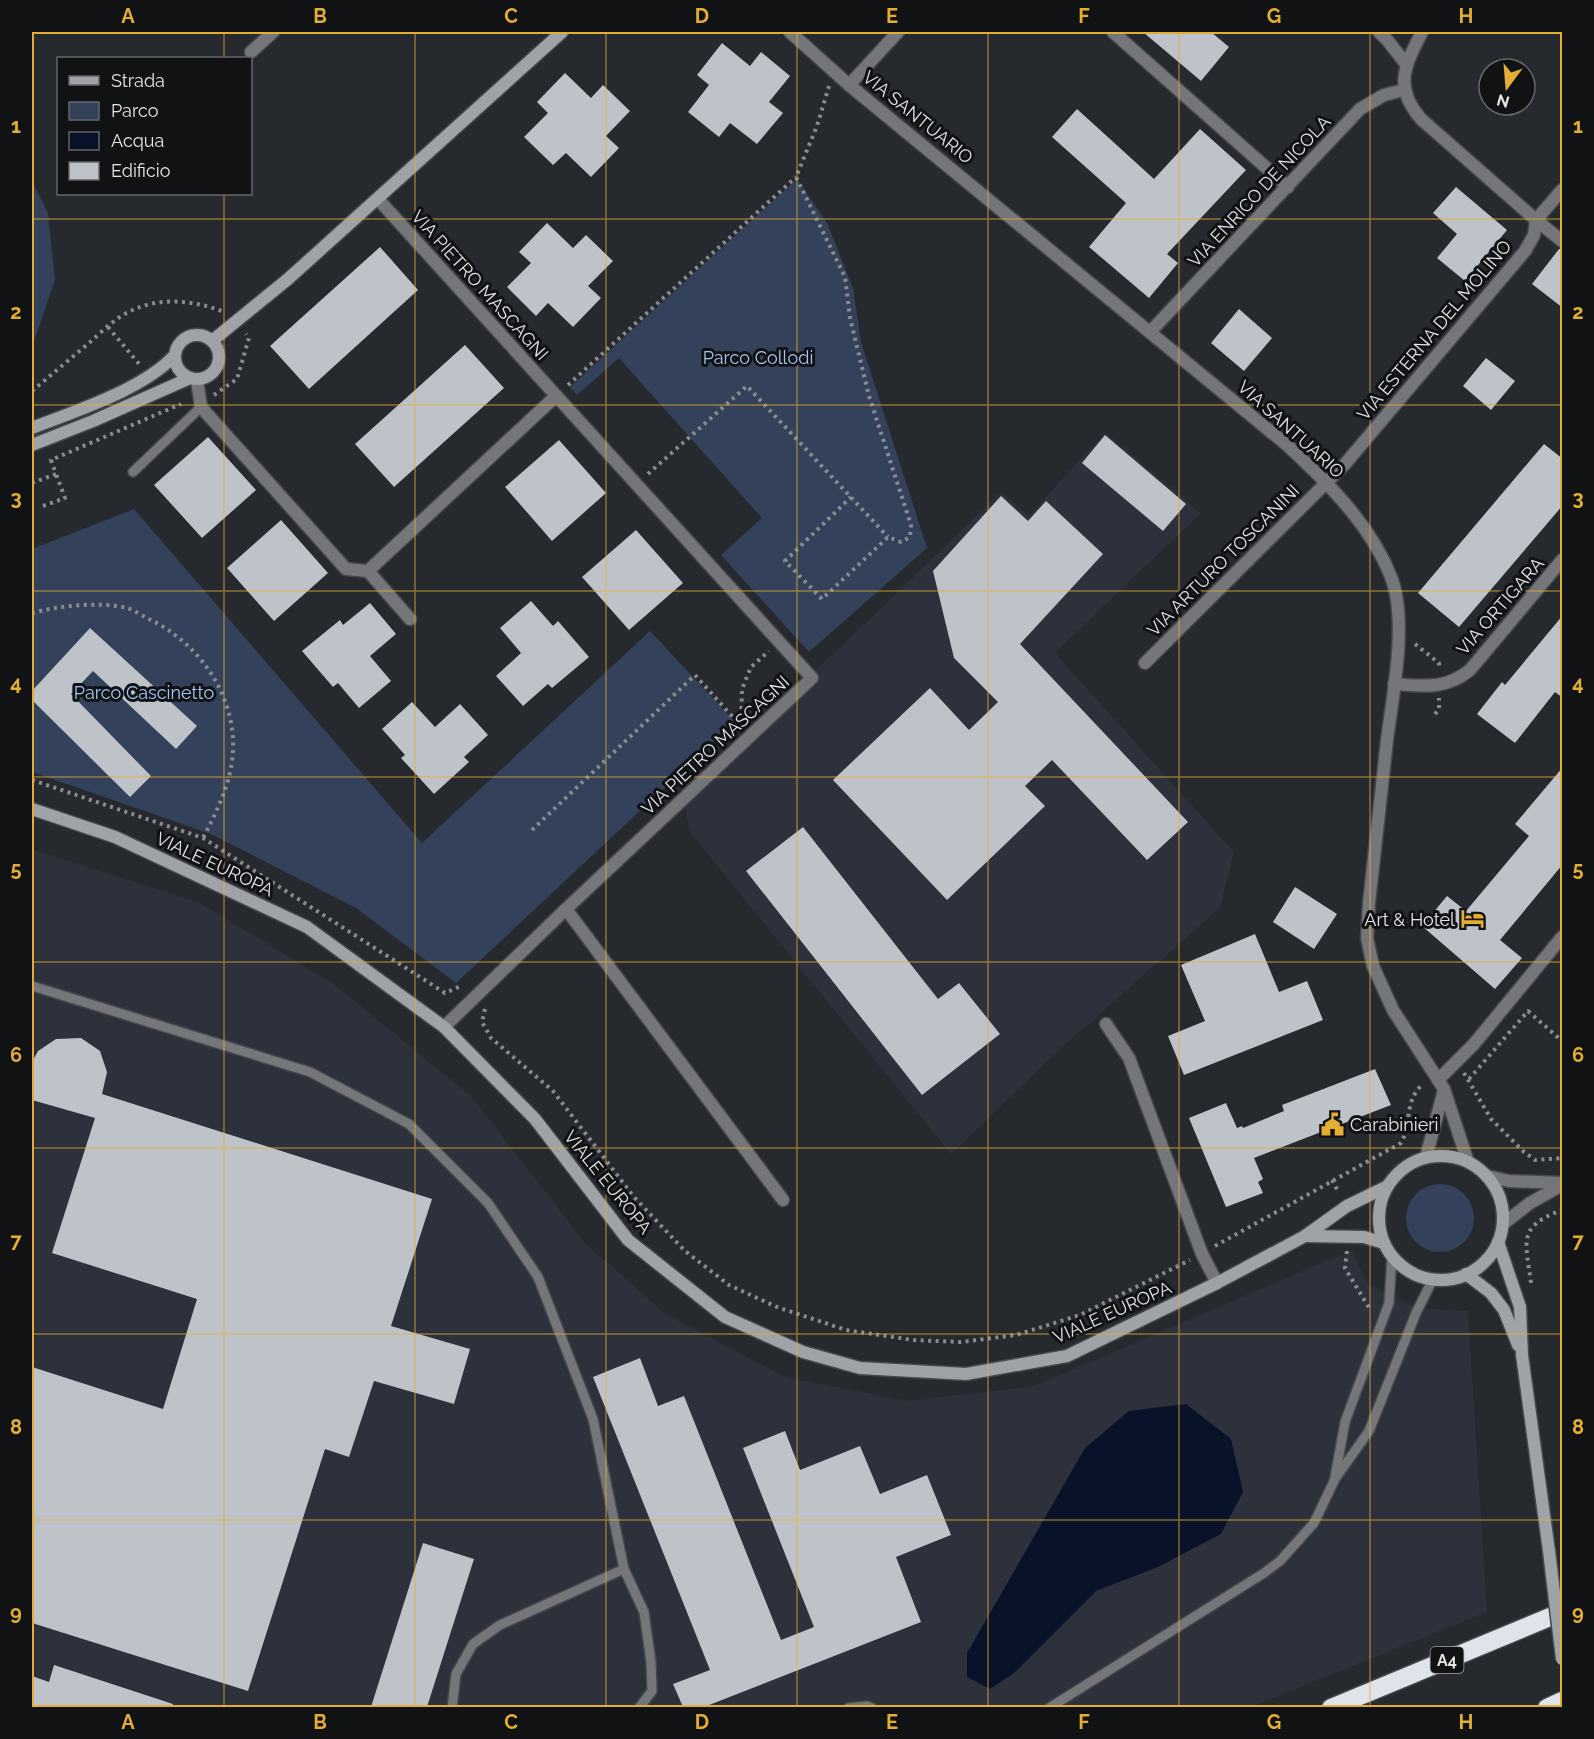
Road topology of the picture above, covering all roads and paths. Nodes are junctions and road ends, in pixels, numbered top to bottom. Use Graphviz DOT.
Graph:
graph roads {
  1 [pos="273,32"];
  2 [pos="562,32"];
  3 [pos="790,32"];
  4 [pos="898,32"];
  5 [pos="1113,32"];
  6 [pos="1379,32"];
  7 [pos="1422,32"];
  8 [pos="251,52"];
  9 [pos="1406,64"];
  10 [pos="833,70"];
  11 [pos="849,85"];
  12 [pos="1404,90"];
  13 [pos="796,177"];
  14 [pos="1288,187"];
  15 [pos="1563,190"];
  16 [pos="378,199"];
  17 [pos="1536,220"];
  18 [pos="1563,241"];
  19 [pos="236,322"];
  20 [pos="1150,332"];
  21 [pos="212,340"];
  22 [pos="174,356"];
  23 [pos="194,379"];
  24 [pos="32,391"];
  25 [pos="556,396"];
  26 [pos="200,404"];
  27 [pos="32,428"];
  28 [pos="32,444"];
  29 [pos="133,472"];
  30 [pos="56,474"];
  31 [pos="1327,482"];
  32 [pos="32,483"];
  33 [pos="636,484"];
  34 [pos="851,497"];
  35 [pos="43,506"];
  36 [pos="888,537"];
  37 [pos="1563,560"];
  38 [pos="368,571"];
  39 [pos="32,613"];
  40 [pos="410,619"];
  41 [pos="1399,629"];
  42 [pos="779,643"];
  43 [pos="1144,663"];
  44 [pos="1394,684"];
  45 [pos="1439,685"];
  46 [pos="1435,714"];
  47 [pos="741,725"];
  48 [pos="732,733"];
  49 [pos="32,780"];
  50 [pos="32,809"];
  51 [pos="531,830"];
  52 [pos="203,838"];
  53 [pos="566,909"];
  54 [pos="1563,938"];
  55 [pos="32,986"];
  56 [pos="478,992"];
  57 [pos="1106,1024"];
  58 [pos="444,1027"];
  59 [pos="1563,1041"];
  60 [pos="1425,1061"];
  61 [pos="1455,1063"];
  62 [pos="1469,1079"];
  63 [pos="1442,1084"];
  64 [pos="1426,1157"];
  65 [pos="1563,1158"];
  66 [pos="1468,1162"];
  67 [pos="1487,1176"];
  68 [pos="1563,1184"];
  69 [pos="1386,1187"];
  70 [pos="783,1200"];
  71 [pos="1563,1210"];
  72 [pos="1549,1215"];
  73 [pos="1503,1224"];
  74 [pos="1305,1236"];
  75 [pos="1498,1242"];
  76 [pos="1384,1243"];
  77 [pos="1202,1254"];
  78 [pos="1392,1256"];
  79 [pos="1466,1274"];
  80 [pos="1434,1279"];
  81 [pos="1217,1283"];
  82 [pos="1522,1355"];
  83 [pos="1335,1479"];
  84 [pos="624,1569"];
  85 [pos="1563,1612"];
  86 [pos="1563,1659"];
  87 [pos="1563,1701"];
  88 [pos="452,1707"];
  89 [pos="639,1707"];
  90 [pos="848,1707"];
  91 [pos="872,1707"];
  92 [pos="1049,1707"];
  93 [pos="1331,1707"];
  94 [pos="1547,1707"];
  1 -- 8 [label="street"];
  2 -- 16 [label="street"];
  3 -- 10 [label="street, VIA SANTUARIO"];
  4 -- 11 [label="street"];
  5 -- 14 [label="street"];
  6 -- 9 [label="street"];
  7 -- 9 [label="street"];
  9 -- 12 [label="street"];
  10 -- 11 [label="street, VIA SANTUARIO"];
  10 -- 13 [label="path"];
  11 -- 20 [label="street, VIA SANTUARIO"];
  12 -- 14 [label="street, VIA ENRICO DE NICOLA"];
  12 -- 17 [label="street"];
  13 -- 25 [label="path"];
  13 -- 36 [label="path"];
  14 -- 20 [label="street, VIA ENRICO DE NICOLA"];
  15 -- 17 [label="street"];
  16 -- 19 [label="street"];
  16 -- 25 [label="street, VIA PIETRO MASCAGNI"];
  17 -- 18 [label="street"];
  17 -- 31 [label="street, VIA ESTERNA DEL MOLINO"];
  19 -- 21 [label="street"];
  19 -- 24 [label="path"];
  19 -- 26 [label="path"];
  20 -- 31 [label="street, VIA SANTUARIO"];
  21 -- 22 [label="street"];
  21 -- 23 [label="street"];
  22 -- 23 [label="street"];
  22 -- 27 [label="street"];
  23 -- 26 [label="street"];
  23 -- 28 [label="street"];
  25 -- 33 [label="street, VIA PIETRO MASCAGNI"];
  25 -- 38 [label="street"];
  26 -- 29 [label="lane"];
  26 -- 30 [label="path"];
  26 -- 38 [label="street"];
  30 -- 32 [label="path"];
  30 -- 35 [label="path"];
  31 -- 41 [label="street, VIA SANTUARIO"];
  31 -- 43 [label="street, VIA ARTURO TOSCANINI"];
  33 -- 34 [label="path"];
  33 -- 42 [label="street, VIA PIETRO MASCAGNI"];
  34 -- 36 [label="path"];
  34 -- 36 [label="path"];
  37 -- 45 [label="street, VIA ORTIGARA"];
  38 -- 40 [label="street"];
  39 -- 52 [label="path"];
  41 -- 44 [label="street, VIA SANTUARIO"];
  41 -- 45 [label="path"];
  42 -- 47 [label="path"];
  42 -- 53 [label="street, VIA PIETRO MASCAGNI"];
  44 -- 45 [label="street, VIA ORTIGARA"];
  44 -- 60 [label="street, VIA SANTUARIO"];
  45 -- 46 [label="path"];
  47 -- 48 [label="path"];
  47 -- 51 [label="path"];
  49 -- 52 [label="path"];
  50 -- 58 [label="street, VIALE EUROPA"];
  52 -- 56 [label="path"];
  53 -- 56 [label="street, VIA PIETRO MASCAGNI"];
  53 -- 70 [label="street"];
  54 -- 61 [label="street"];
  55 -- 84 [label="lane"];
  56 -- 58 [label="street, VIA PIETRO MASCAGNI"];
  56 -- 77 [label="path"];
  57 -- 77 [label="street"];
  58 -- 81 [label="street, VIALE EUROPA"];
  59 -- 62 [label="path"];
  60 -- 63 [label="street, VIA SANTUARIO"];
  60 -- 77 [label="path"];
  61 -- 62 [label="path"];
  61 -- 63 [label="street"];
  62 -- 65 [label="path"];
  63 -- 64 [label="street"];
  63 -- 66 [label="street, VIA SANTUARIO"];
  64 -- 66 [label="street"];
  64 -- 69 [label="street"];
  66 -- 67 [label="street"];
  67 -- 68 [label="street"];
  67 -- 73 [label="street"];
  68 -- 73 [label="street"];
  69 -- 74 [label="street, VIALE EUROPA"];
  69 -- 76 [label="street"];
  71 -- 72 [label="path"];
  73 -- 75 [label="street"];
  74 -- 76 [label="street, VIALE EUROPA"];
  74 -- 81 [label="street, VIALE EUROPA"];
  75 -- 79 [label="street"];
  75 -- 82 [label="street"];
  76 -- 78 [label="street"];
  77 -- 81 [label="street"];
  78 -- 80 [label="street"];
  78 -- 83 [label="lane"];
  79 -- 80 [label="street"];
  79 -- 82 [label="street"];
  80 -- 83 [label="lane"];
  82 -- 86 [label="street, bridge"];
  83 -- 92 [label="lane"];
  84 -- 88 [label="lane"];
  84 -- 89 [label="lane"];
  85 -- 93 [label="highway, A4"];
  87 -- 94 [label="highway"];
  90 -- 91 [label="lane"];
}
